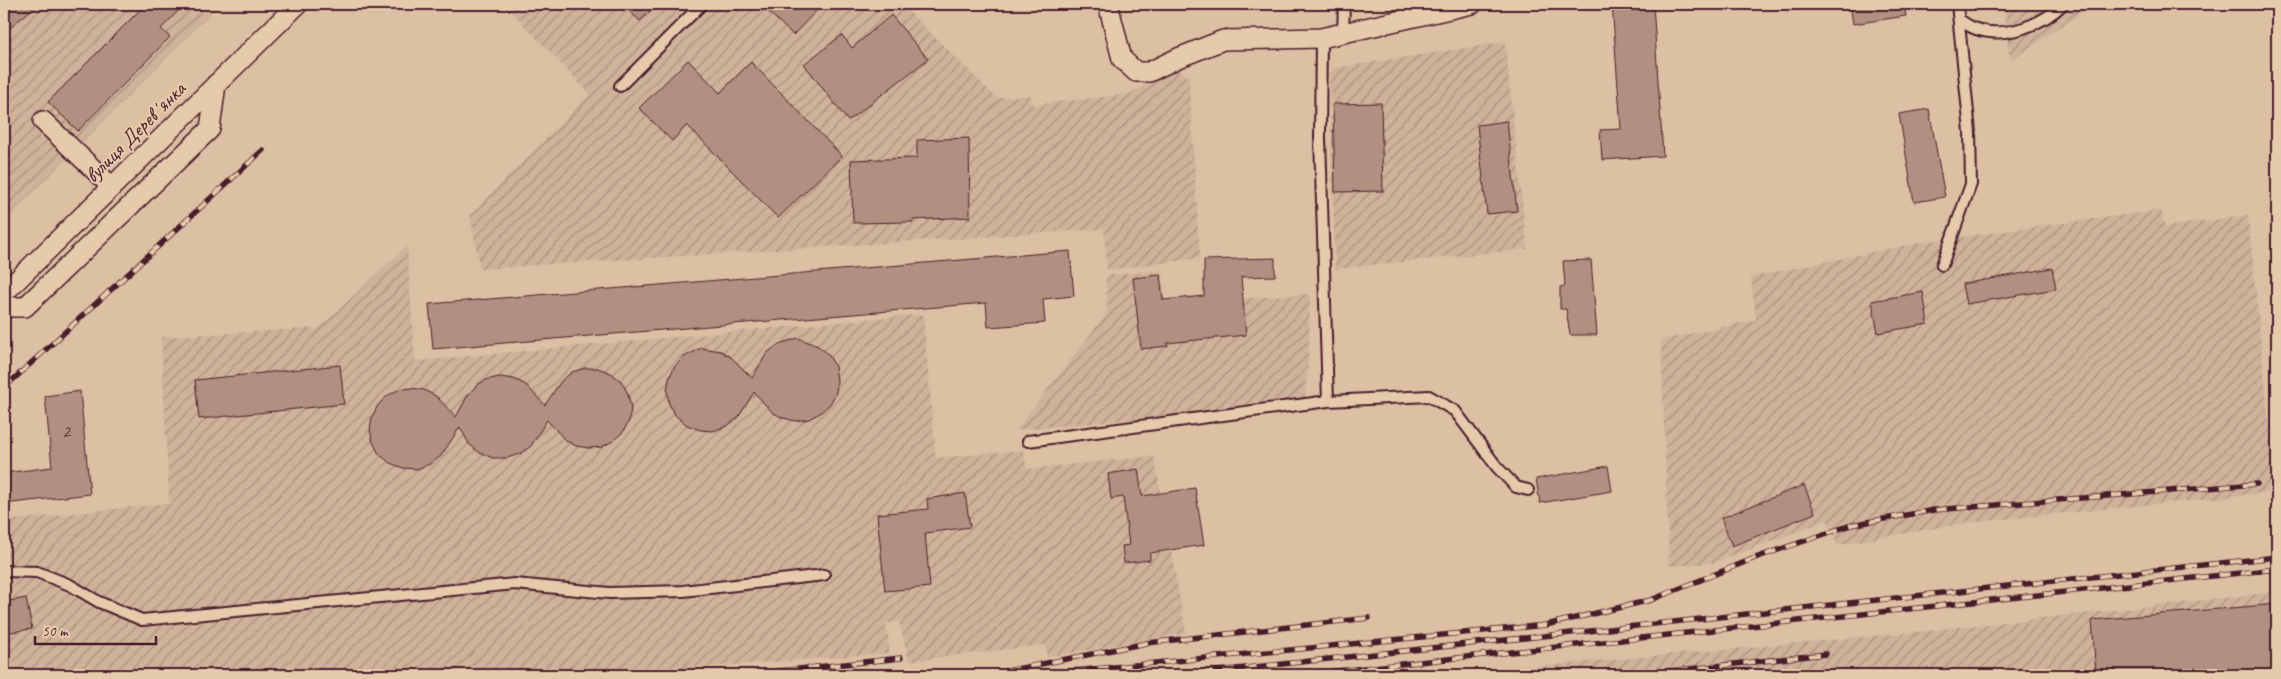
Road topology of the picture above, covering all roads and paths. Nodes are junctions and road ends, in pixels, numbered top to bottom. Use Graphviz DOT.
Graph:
graph roads {
  1 [pos="298,4"];
  2 [pos="702,4"];
  3 [pos="1108,4"];
  4 [pos="1344,4"];
  5 [pos="1472,4"];
  6 [pos="1957,4"];
  7 [pos="2063,4"];
  8 [pos="1959,20"];
  9 [pos="1344,32"];
  10 [pos="1321,38"];
  11 [pos="216,84"];
  12 [pos="620,86"];
  13 [pos="43,121"];
  14 [pos="112,187"];
  15 [pos="1942,265"];
  16 [pos="4,293"];
  17 [pos="4,307"];
  18 [pos="1328,401"];
  19 [pos="1028,441"];
  20 [pos="1528,490"];
  21 [pos="4,571"];
  22 [pos="824,576"];
  1 -- 11 [label="street, вулиця Деревʼянка"];
  2 -- 12 [label="lane"];
  3 -- 10 [label="street"];
  4 -- 9 [label="lane"];
  5 -- 9 [label="street"];
  6 -- 8 [label="lane"];
  7 -- 8 [label="lane"];
  8 -- 15 [label="lane"];
  9 -- 10 [label="street"];
  10 -- 18 [label="lane"];
  11 -- 14 [label="street, вулиця Деревʼянка"];
  11 -- 17 [label="street"];
  13 -- 14 [label="street"];
  14 -- 16 [label="street, вулиця Деревʼянка"];
  18 -- 19 [label="lane"];
  18 -- 20 [label="lane"];
  21 -- 22 [label="lane"];
}
